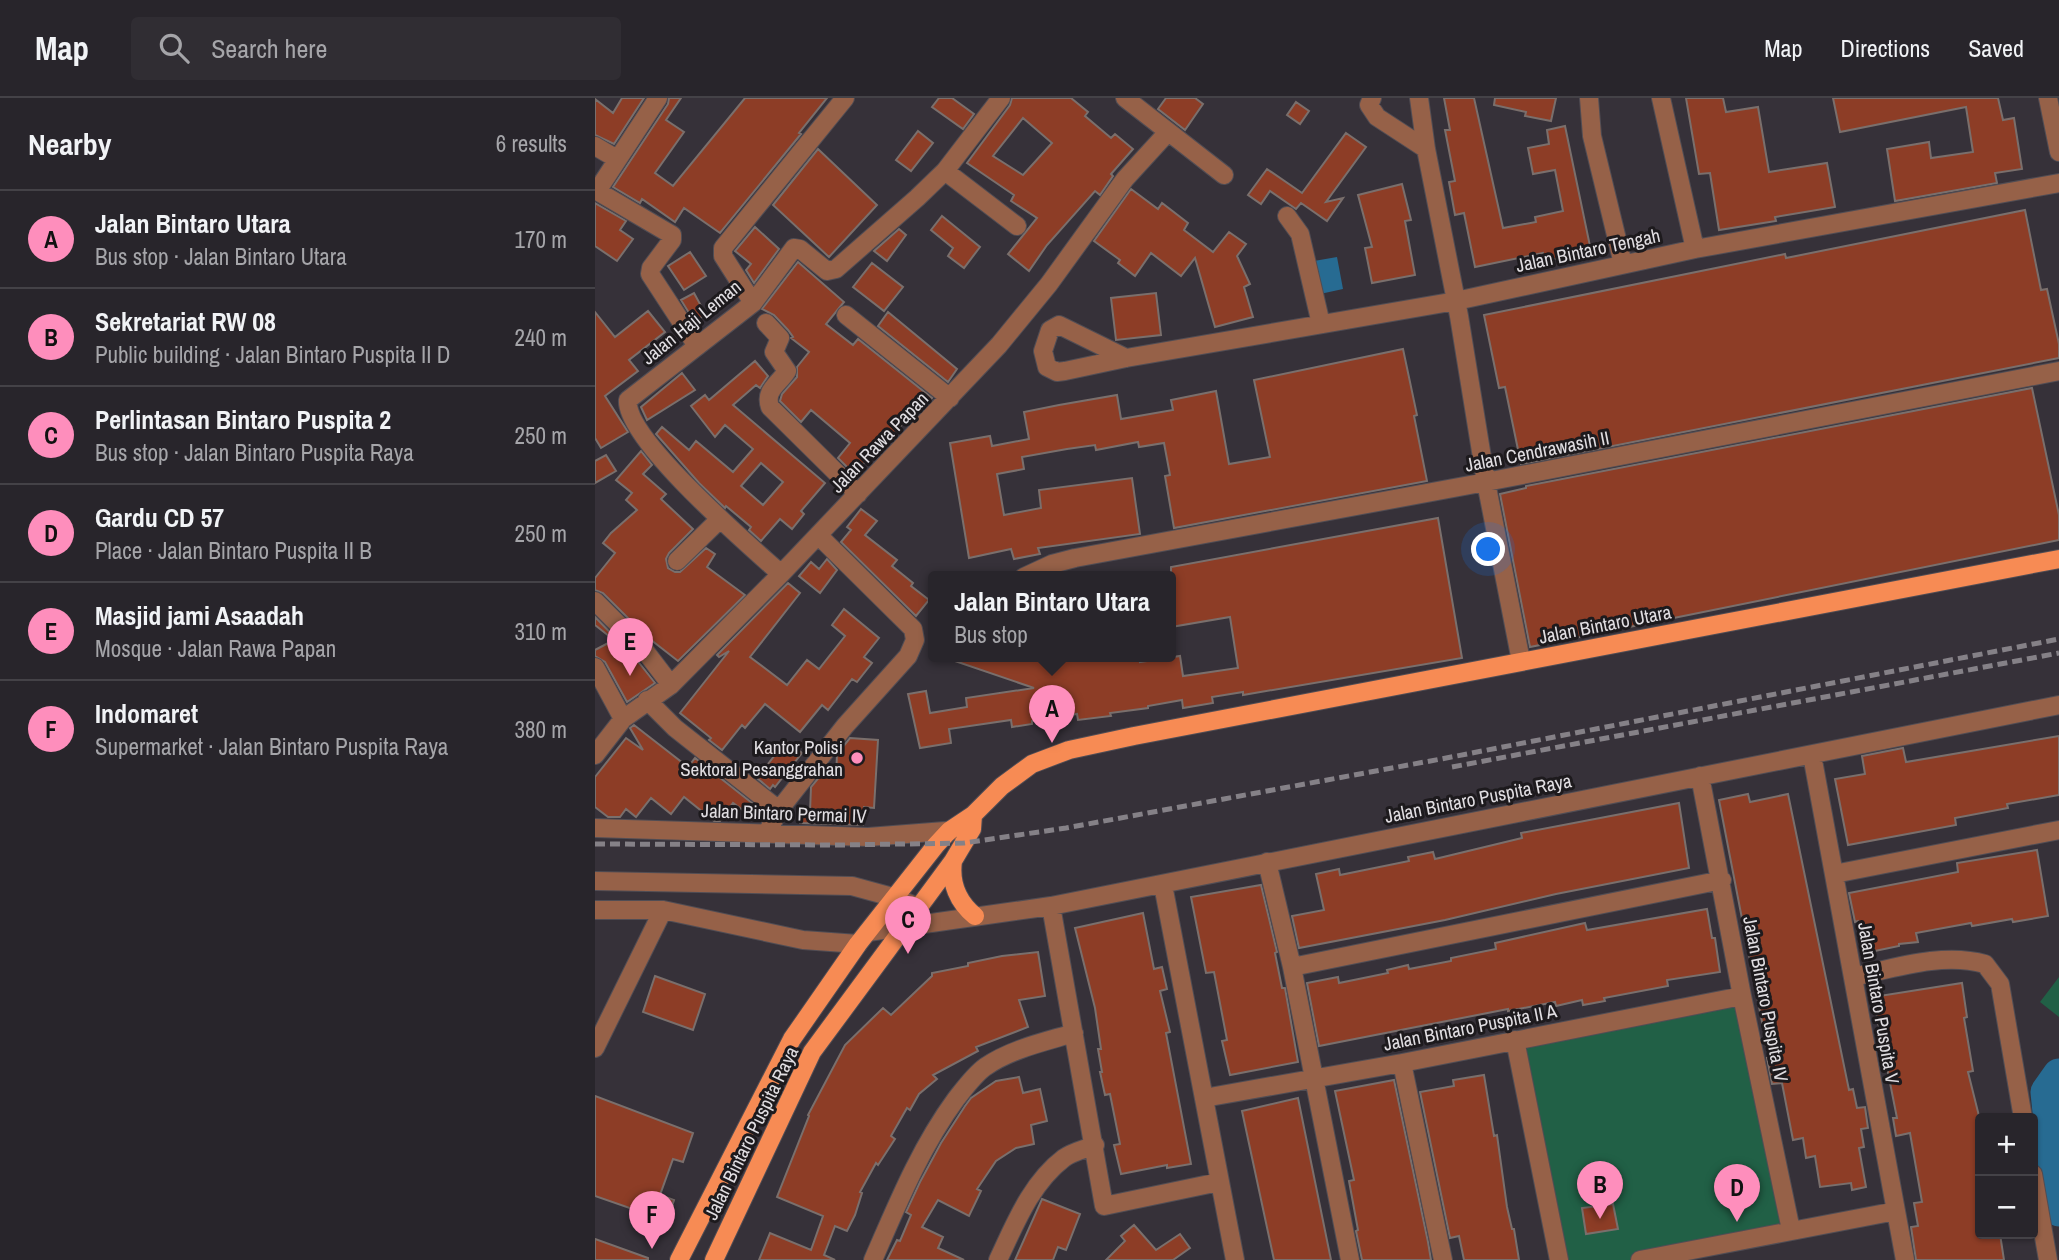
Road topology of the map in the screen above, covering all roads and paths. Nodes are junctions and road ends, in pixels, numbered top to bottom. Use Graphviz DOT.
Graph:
graph roads {
  1 [pos="845,98"];
  2 [pos="1001,98"];
  3 [pos="1125,98"];
  4 [pos="1372,98"];
  5 [pos="1419,98"];
  6 [pos="1588,98"];
  7 [pos="1661,98"];
  8 [pos="2048,98"];
  9 [pos="653,100"];
  10 [pos="1168,132"];
  11 [pos="595,146"];
  12 [pos="1426,149"];
  13 [pos="2059,152"];
  14 [pos="617,159"];
  15 [pos="945,171"];
  16 [pos="1224,175"];
  17 [pos="2059,183"];
  18 [pos="1287,216"];
  19 [pos="1017,226"];
  20 [pos="1695,249"];
  21 [pos="1623,264"];
  22 [pos="1456,301"];
  23 [pos="753,303"];
  24 [pos="846,314"];
  25 [pos="766,323"];
  26 [pos="1321,324"];
  27 [pos="697,346"];
  28 [pos="1126,358"];
  29 [pos="2059,371"];
  30 [pos="950,398"];
  31 [pos="1486,482"];
  32 [pos="858,494"];
  33 [pos="720,519"];
  34 [pos="818,535"];
  35 [pos="2059,559"];
  36 [pos="677,561"];
  37 [pos="1037,571"];
  38 [pos="781,574"];
  39 [pos="595,601"];
  40 [pos="1521,661"];
  41 [pos="595,667"];
  42 [pos="671,685"];
  43 [pos="647,701"];
  44 [pos="2059,705"];
  45 [pos="623,719"];
  46 [pos="595,755"];
  47 [pos="1812,755"];
  48 [pos="1700,776"];
  49 [pos="779,810"];
  50 [pos="972,822"];
  51 [pos="595,828"];
  52 [pos="2059,830"];
  53 [pos="949,831"];
  54 [pos="767,833"];
  55 [pos="1267,862"];
  56 [pos="951,865"];
  57 [pos="1834,874"];
  58 [pos="1722,880"];
  59 [pos="595,881"];
  60 [pos="1163,884"];
  61 [pos="896,898"];
  62 [pos="1051,906"];
  63 [pos="918,907"];
  64 [pos="595,910"];
  65 [pos="663,910"];
  66 [pos="972,916"];
  67 [pos="905,925"];
  68 [pos="863,938"];
  69 [pos="1292,967"];
  70 [pos="1853,977"];
  71 [pos="1742,996"];
  72 [pos="1074,1033"];
  73 [pos="1515,1040"];
  74 [pos="595,1048"];
  75 [pos="1402,1063"];
  76 [pos="1314,1077"];
  77 [pos="1204,1098"];
  78 [pos="2022,1113"];
  79 [pos="1095,1145"];
  80 [pos="2033,1176"];
  81 [pos="1219,1182"];
  82 [pos="1896,1211"];
  83 [pos="1791,1230"];
  84 [pos="680,1260"];
  85 [pos="714,1260"];
  86 [pos="873,1260"];
  87 [pos="998,1260"];
  88 [pos="1235,1260"];
  89 [pos="1350,1260"];
  90 [pos="1443,1260"];
  91 [pos="1559,1260"];
  92 [pos="1640,1260"];
  93 [pos="1905,1260"];
  94 [pos="2048,1260"];
  1 -- 23 [label="street"];
  2 -- 15 [label="street, Jalan Haji Leman"];
  3 -- 10 [label="street"];
  4 -- 12 [label="street"];
  5 -- 12 [label="street"];
  6 -- 21 [label="street"];
  7 -- 20 [label="street"];
  8 -- 13 [label="street"];
  9 -- 14 [label="street"];
  10 -- 16 [label="street"];
  10 -- 30 [label="street, Jalan Rawa Papan"];
  11 -- 14 [label="street"];
  12 -- 22 [label="street"];
  14 -- 27 [label="street"];
  15 -- 19 [label="street"];
  15 -- 23 [label="street, Jalan Haji Leman"];
  17 -- 20 [label="street, Jalan Bintaro Tengah"];
  18 -- 26 [label="street"];
  20 -- 21 [label="street, Jalan Bintaro Tengah"];
  21 -- 22 [label="street, Jalan Bintaro Tengah"];
  22 -- 26 [label="street, Jalan Bintaro Tengah"];
  22 -- 31 [label="street"];
  23 -- 27 [label="street, Jalan Haji Leman"];
  24 -- 30 [label="street"];
  25 -- 32 [label="street"];
  26 -- 28 [label="street, Jalan Bintaro Tengah"];
  27 -- 33 [label="street, Jalan Haji Leman"];
  29 -- 31 [label="street, Jalan Cendrawasih II"];
  30 -- 32 [label="street, Jalan Rawa Papan"];
  31 -- 37 [label="street, Jalan Cendrawasih II"];
  31 -- 40 [label="street"];
  32 -- 34 [label="street, Jalan Rawa Papan"];
  33 -- 36 [label="street"];
  33 -- 38 [label="street, Jalan Haji Leman"];
  34 -- 38 [label="street, Jalan Rawa Papan"];
  34 -- 49 [label="street"];
  35 -- 40 [label="main road, Jalan Bintaro Utara"];
  38 -- 42 [label="street, Jalan Rawa Papan"];
  39 -- 42 [label="street"];
  40 -- 50 [label="main road, Jalan Bintaro Utara"];
  41 -- 45 [label="street"];
  42 -- 43 [label="street, Jalan Rawa Papan"];
  43 -- 45 [label="street, Jalan Rawa Papan"];
  43 -- 49 [label="street"];
  44 -- 47 [label="street, Jalan Bintaro Puspita Raya"];
  45 -- 46 [label="street, Jalan Rawa Papan"];
  47 -- 48 [label="street, Jalan Bintaro Puspita Raya"];
  47 -- 57 [label="street, Jalan Bintaro Puspita V"];
  48 -- 55 [label="street, Jalan Bintaro Puspita Raya"];
  48 -- 58 [label="street, Jalan Bintaro Puspita IV"];
  49 -- 54 [label="street"];
  50 -- 53 [label="street, Jalan Bintaro Permai IV"];
  50 -- 56 [label="main road, Jalan Bintaro Puspita Raya"];
  51 -- 54 [label="street, Jalan Bintaro Permai IV"];
  52 -- 57 [label="street"];
  53 -- 54 [label="street, Jalan Bintaro Permai IV"];
  53 -- 61 [label="main road, Jalan Bintaro Puspita Raya"];
  55 -- 60 [label="street, Jalan Bintaro Puspita Raya"];
  55 -- 69 [label="street"];
  56 -- 63 [label="main road, Jalan Bintaro Puspita Raya"];
  56 -- 66 [label="main road"];
  57 -- 70 [label="street, Jalan Bintaro Puspita V"];
  58 -- 69 [label="street"];
  58 -- 71 [label="street, Jalan Bintaro Puspita IV"];
  59 -- 61 [label="street"];
  60 -- 62 [label="street, Jalan Bintaro Puspita Raya"];
  60 -- 77 [label="street"];
  61 -- 63 [label="street"];
  61 -- 68 [label="main road, Jalan Bintaro Puspita Raya"];
  62 -- 66 [label="street, Jalan Bintaro Puspita Raya"];
  62 -- 72 [label="street"];
  63 -- 67 [label="main road, Jalan Bintaro Puspita Raya"];
  64 -- 65 [label="street"];
  65 -- 68 [label="street"];
  65 -- 74 [label="street"];
  66 -- 67 [label="street, Jalan Bintaro Puspita Raya"];
  67 -- 68 [label="street, Jalan Bintaro Puspita Raya"];
  67 -- 85 [label="main road, Jalan Bintaro Puspita Raya"];
  68 -- 84 [label="main road, Jalan Bintaro Puspita Raya"];
  69 -- 76 [label="street"];
  70 -- 78 [label="street"];
  70 -- 82 [label="street, Jalan Bintaro Puspita V"];
  71 -- 73 [label="street, Jalan Bintaro Puspita II A"];
  71 -- 83 [label="street, Jalan Bintaro Puspita IV"];
  72 -- 79 [label="street"];
  72 -- 86 [label="street"];
  73 -- 75 [label="street, Jalan Bintaro Puspita II A"];
  73 -- 91 [label="street"];
  75 -- 76 [label="street, Jalan Bintaro Puspita II A"];
  75 -- 90 [label="street"];
  76 -- 77 [label="street, Jalan Bintaro Puspita II A"];
  76 -- 89 [label="street"];
  77 -- 81 [label="street"];
  79 -- 81 [label="street"];
  79 -- 87 [label="street"];
  80 -- 94 [label="street"];
  81 -- 88 [label="street"];
  82 -- 83 [label="street"];
  82 -- 93 [label="street, Jalan Bintaro Puspita V"];
  83 -- 92 [label="street"];
}
